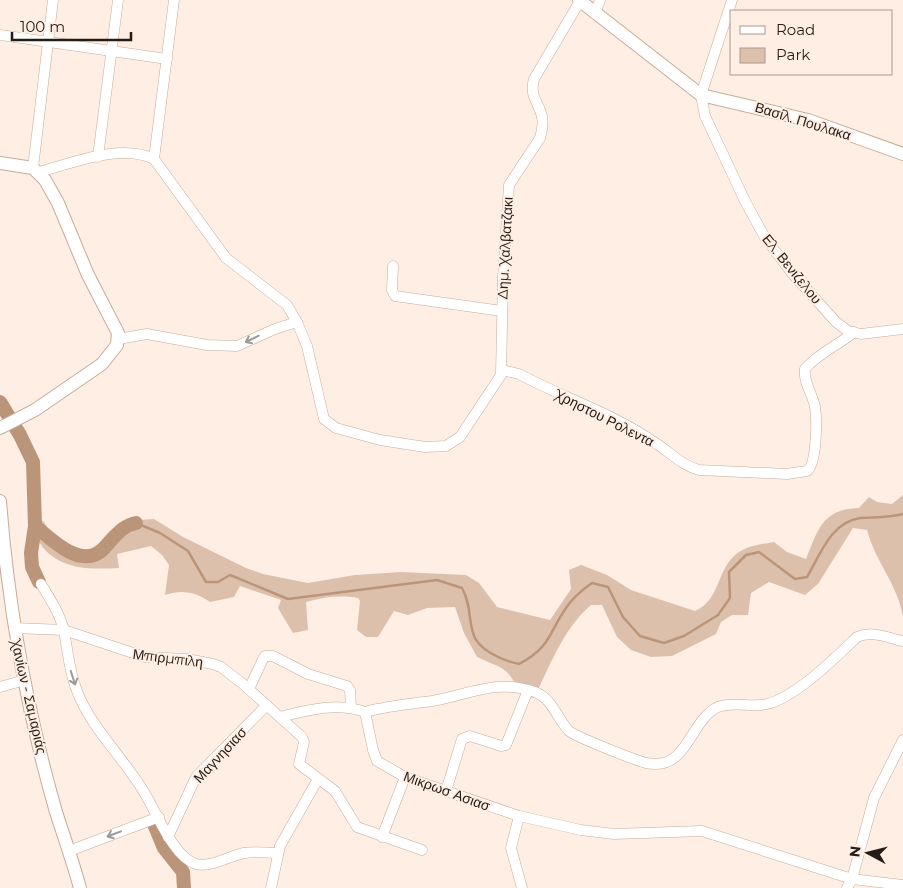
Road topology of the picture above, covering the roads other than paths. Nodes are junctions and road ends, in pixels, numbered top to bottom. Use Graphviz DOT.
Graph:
graph roads {
  1 [pos="53,0"];
  2 [pos="118,0"];
  3 [pos="174,0"];
  4 [pos="600,0"];
  5 [pos="732,0"];
  6 [pos="579,1"];
  7 [pos="595,14"];
  8 [pos="0,35"];
  9 [pos="49,42"];
  10 [pos="110,51"];
  11 [pos="166,59"];
  12 [pos="701,95"];
  13 [pos="903,154"];
  14 [pos="98,157"];
  15 [pos="154,159"];
  16 [pos="0,163"];
  17 [pos="36,170"];
  18 [pos="393,266"];
  19 [pos="502,311"];
  20 [pos="297,322"];
  21 [pos="903,329"];
  22 [pos="854,332"];
  23 [pos="118,339"];
  24 [pos="502,370"];
  25 [pos="2,427"];
  26 [pos="0,501"];
  27 [pos="41,584"];
  28 [pos="14,628"];
  29 [pos="64,630"];
  30 [pos="903,641"];
  31 [pos="25,680"];
  32 [pos="0,687"];
  33 [pos="249,689"];
  34 [pos="528,690"];
  35 [pos="267,705"];
  36 [pos="351,708"];
  37 [pos="365,712"];
  38 [pos="280,716"];
  39 [pos="903,740"];
  40 [pos="405,777"];
  41 [pos="318,779"];
  42 [pos="446,792"];
  43 [pos="519,816"];
  44 [pos="159,817"];
  45 [pos="168,837"];
  46 [pos="382,837"];
  47 [pos="422,850"];
  48 [pos="69,851"];
  49 [pos="278,853"];
  50 [pos="849,884"];
  51 [pos="903,885"];
  52 [pos="80,888"];
  53 [pos="271,888"];
  54 [pos="522,888"];
  1 -- 9 [label="street"];
  2 -- 10 [label="street"];
  3 -- 11 [label="street"];
  4 -- 7 [label="street"];
  5 -- 12 [label="street"];
  6 -- 7 [label="main road"];
  6 -- 19 [label="street, Δημ. Χαλβατζακι"];
  7 -- 12 [label="main road"];
  8 -- 9 [label="street"];
  9 -- 10 [label="street"];
  9 -- 17 [label="street"];
  10 -- 11 [label="street"];
  10 -- 14 [label="street"];
  11 -- 15 [label="street"];
  12 -- 13 [label="main road, Βασίλ. Πουλακα"];
  12 -- 22 [label="street, Ελ. Βενιζελου"];
  14 -- 15 [label="street"];
  14 -- 17 [label="street"];
  15 -- 20 [label="street"];
  16 -- 17 [label="main road"];
  17 -- 23 [label="main road"];
  18 -- 19 [label="street"];
  19 -- 24 [label="street, Δημ. Χαλβατζακι"];
  20 -- 23 [label="street, one-way"];
  20 -- 24 [label="street"];
  21 -- 22 [label="street"];
  22 -- 24 [label="street, Χρηστου Ρολεντα"];
  23 -- 25 [label="main road"];
  26 -- 28 [label="main road, Χανίων - Σαμαριάς"];
  27 -- 29 [label="street"];
  28 -- 29 [label="street, Μπιρμπιλη"];
  28 -- 31 [label="main road, Χανίων - Σαμαριάς"];
  29 -- 33 [label="street, Μπιρμπιλη"];
  29 -- 44 [label="street, one-way"];
  30 -- 34 [label="street"];
  31 -- 32 [label="street"];
  31 -- 48 [label="main road, Χανίων - Σαμαριάς"];
  33 -- 35 [label="street, Μπιρμπιλη"];
  33 -- 36 [label="street"];
  34 -- 37 [label="street"];
  34 -- 42 [label="street"];
  35 -- 38 [label="street, Μπιρμπιλη"];
  35 -- 45 [label="street, Μαγνησιασ"];
  36 -- 37 [label="street"];
  36 -- 38 [label="street"];
  37 -- 40 [label="street, Μικρωσ Ασιασ"];
  38 -- 41 [label="street, Μπιρμπιλη"];
  39 -- 50 [label="street"];
  40 -- 42 [label="street, Μικρωσ Ασιασ"];
  40 -- 46 [label="street"];
  41 -- 46 [label="street"];
  41 -- 49 [label="street"];
  42 -- 43 [label="street, Μικρωσ Ασιασ"];
  43 -- 50 [label="street, Μικρωσ Ασιασ"];
  43 -- 54 [label="street"];
  44 -- 45 [label="street"];
  44 -- 48 [label="street, one-way"];
  45 -- 49 [label="street"];
  46 -- 47 [label="street"];
  48 -- 52 [label="main road, Χανίων - Σαμαριάς"];
  49 -- 53 [label="street"];
  50 -- 51 [label="street, Μικρωσ Ασιασ"];
}
